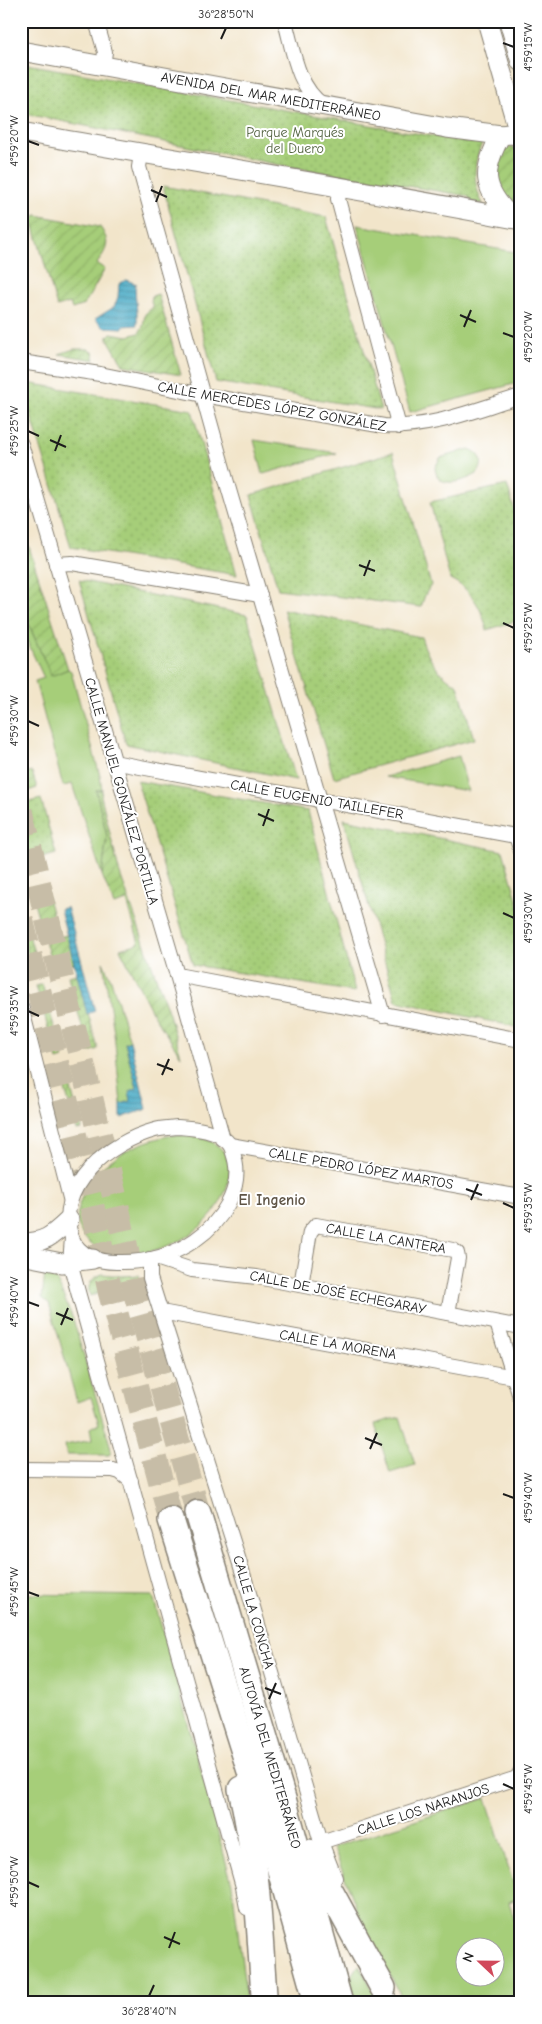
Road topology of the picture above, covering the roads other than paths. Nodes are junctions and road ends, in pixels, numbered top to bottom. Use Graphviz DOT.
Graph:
graph roads {
  1 [pos="96,21"];
  2 [pos="285,21"];
  3 [pos="487,21"];
  4 [pos="509,21"];
  5 [pos="21,51"];
  6 [pos="520,58"];
  7 [pos="103,66"];
  8 [pos="301,79"];
  9 [pos="292,99"];
  10 [pos="323,105"];
  11 [pos="21,132"];
  12 [pos="515,136"];
  13 [pos="142,154"];
  14 [pos="341,187"];
  15 [pos="516,219"];
  16 [pos="21,362"];
  17 [pos="203,395"];
  18 [pos="521,396"];
  19 [pos="399,427"];
  20 [pos="21,444"];
  21 [pos="56,564"];
  22 [pos="260,595"];
  23 [pos="113,762"];
  24 [pos="319,799"];
  25 [pos="518,836"];
  26 [pos="521,851"];
  27 [pos="177,975"];
  28 [pos="21,1006"];
  29 [pos="383,1015"];
  30 [pos="521,1040"];
  31 [pos="226,1142"];
  32 [pos="521,1197"];
  33 [pos="70,1198"];
  34 [pos="70,1229"];
  35 [pos="21,1243"];
  36 [pos="21,1255"];
  37 [pos="153,1258"];
  38 [pos="93,1259"];
  39 [pos="70,1263"];
  40 [pos="301,1285"];
  41 [pos="161,1312"];
  42 [pos="448,1313"];
  43 [pos="497,1322"];
  44 [pos="521,1327"];
  45 [pos="514,1377"];
  46 [pos="521,1400"];
  47 [pos="122,1450"];
  48 [pos="21,1469"];
  49 [pos="113,1470"];
  50 [pos="131,1481"];
  51 [pos="198,1513"];
  52 [pos="171,1520"];
  53 [pos="207,1638"];
  54 [pos="519,1777"];
  55 [pos="284,1802"];
  56 [pos="321,1842"];
  57 [pos="387,1995"];
  58 [pos="264,1999"];
  59 [pos="317,2003"];
  60 [pos="340,2003"];
  1 -- 7 [label="street"];
  2 -- 8 [label="street"];
  3 -- 12 [label="street"];
  4 -- 6 [label="street"];
  5 -- 7 [label="street, AVENIDA DEL MAR MEDITERRÁNEO"];
  7 -- 9 [label="street, AVENIDA DEL MAR MEDITERRÁNEO"];
  8 -- 9 [label="street"];
  8 -- 10 [label="street"];
  9 -- 10 [label="street, AVENIDA DEL MAR MEDITERRÁNEO"];
  10 -- 12 [label="street, AVENIDA DEL MAR MEDITERRÁNEO"];
  11 -- 13 [label="street"];
  12 -- 15 [label="street"];
  13 -- 14 [label="street"];
  13 -- 17 [label="street"];
  14 -- 15 [label="street"];
  14 -- 19 [label="street"];
  16 -- 17 [label="street, CALLE MERCEDES LÓPEZ GONZÁLEZ"];
  17 -- 19 [label="street, CALLE MERCEDES LÓPEZ GONZÁLEZ"];
  17 -- 22 [label="street"];
  18 -- 19 [label="street, CALLE MERCEDES LÓPEZ GONZÁLEZ"];
  20 -- 21 [label="street, CALLE MANUEL GONZÁLEZ PORTILLA"];
  21 -- 22 [label="street"];
  21 -- 23 [label="street, CALLE MANUEL GONZÁLEZ PORTILLA"];
  22 -- 24 [label="street"];
  23 -- 24 [label="street, CALLE EUGENIO TAILLEFER"];
  23 -- 27 [label="street, CALLE MANUEL GONZÁLEZ PORTILLA"];
  24 -- 25 [label="street, CALLE EUGENIO TAILLEFER"];
  24 -- 29 [label="street"];
  25 -- 26 [label="street"];
  27 -- 29 [label="street"];
  27 -- 31 [label="street, CALLE MANUEL GONZÁLEZ PORTILLA"];
  28 -- 33 [label="street"];
  29 -- 30 [label="street"];
  31 -- 32 [label="street, CALLE PEDRO LÓPEZ MARTOS"];
  31 -- 33 [label="street"];
  31 -- 37 [label="street"];
  33 -- 34 [label="street"];
  34 -- 35 [label="street"];
  34 -- 38 [label="street"];
  34 -- 39 [label="street"];
  36 -- 39 [label="street"];
  37 -- 38 [label="street"];
  37 -- 40 [label="street, CALLE DE JOSÉ ECHEGARAY"];
  37 -- 41 [label="street, CALLE LA CONCHA"];
  38 -- 39 [label="street"];
  39 -- 47 [label="street"];
  40 -- 42 [label="street, CALLE DE JOSÉ ECHEGARAY"];
  40 -- 42 [label="street, CALLE LA CANTERA"];
  41 -- 45 [label="street, CALLE LA MORENA"];
  41 -- 56 [label="street, CALLE LA CONCHA"];
  42 -- 43 [label="street, CALLE DE JOSÉ ECHEGARAY"];
  43 -- 44 [label="street, CALLE DE JOSÉ ECHEGARAY"];
  43 -- 45 [label="street"];
  45 -- 46 [label="street"];
  47 -- 49 [label="street"];
  47 -- 50 [label="street"];
  48 -- 49 [label="street"];
  49 -- 50 [label="street"];
  50 -- 58 [label="street"];
  51 -- 55 [label="highway, AUTOVÍA DEL MEDITERRÁNEO"];
  52 -- 53 [label="highway, AUTOVÍA DEL MEDITERRÁNEO"];
  53 -- 58 [label="highway"];
  53 -- 59 [label="highway, AUTOVÍA DEL MEDITERRÁNEO"];
  54 -- 56 [label="street, CALLE LOS NARANJOS"];
  55 -- 57 [label="highway"];
  55 -- 60 [label="highway, AUTOVÍA DEL MEDITERRÁNEO"];
  56 -- 57 [label="street, CALLE LA CONCHA"];
}
